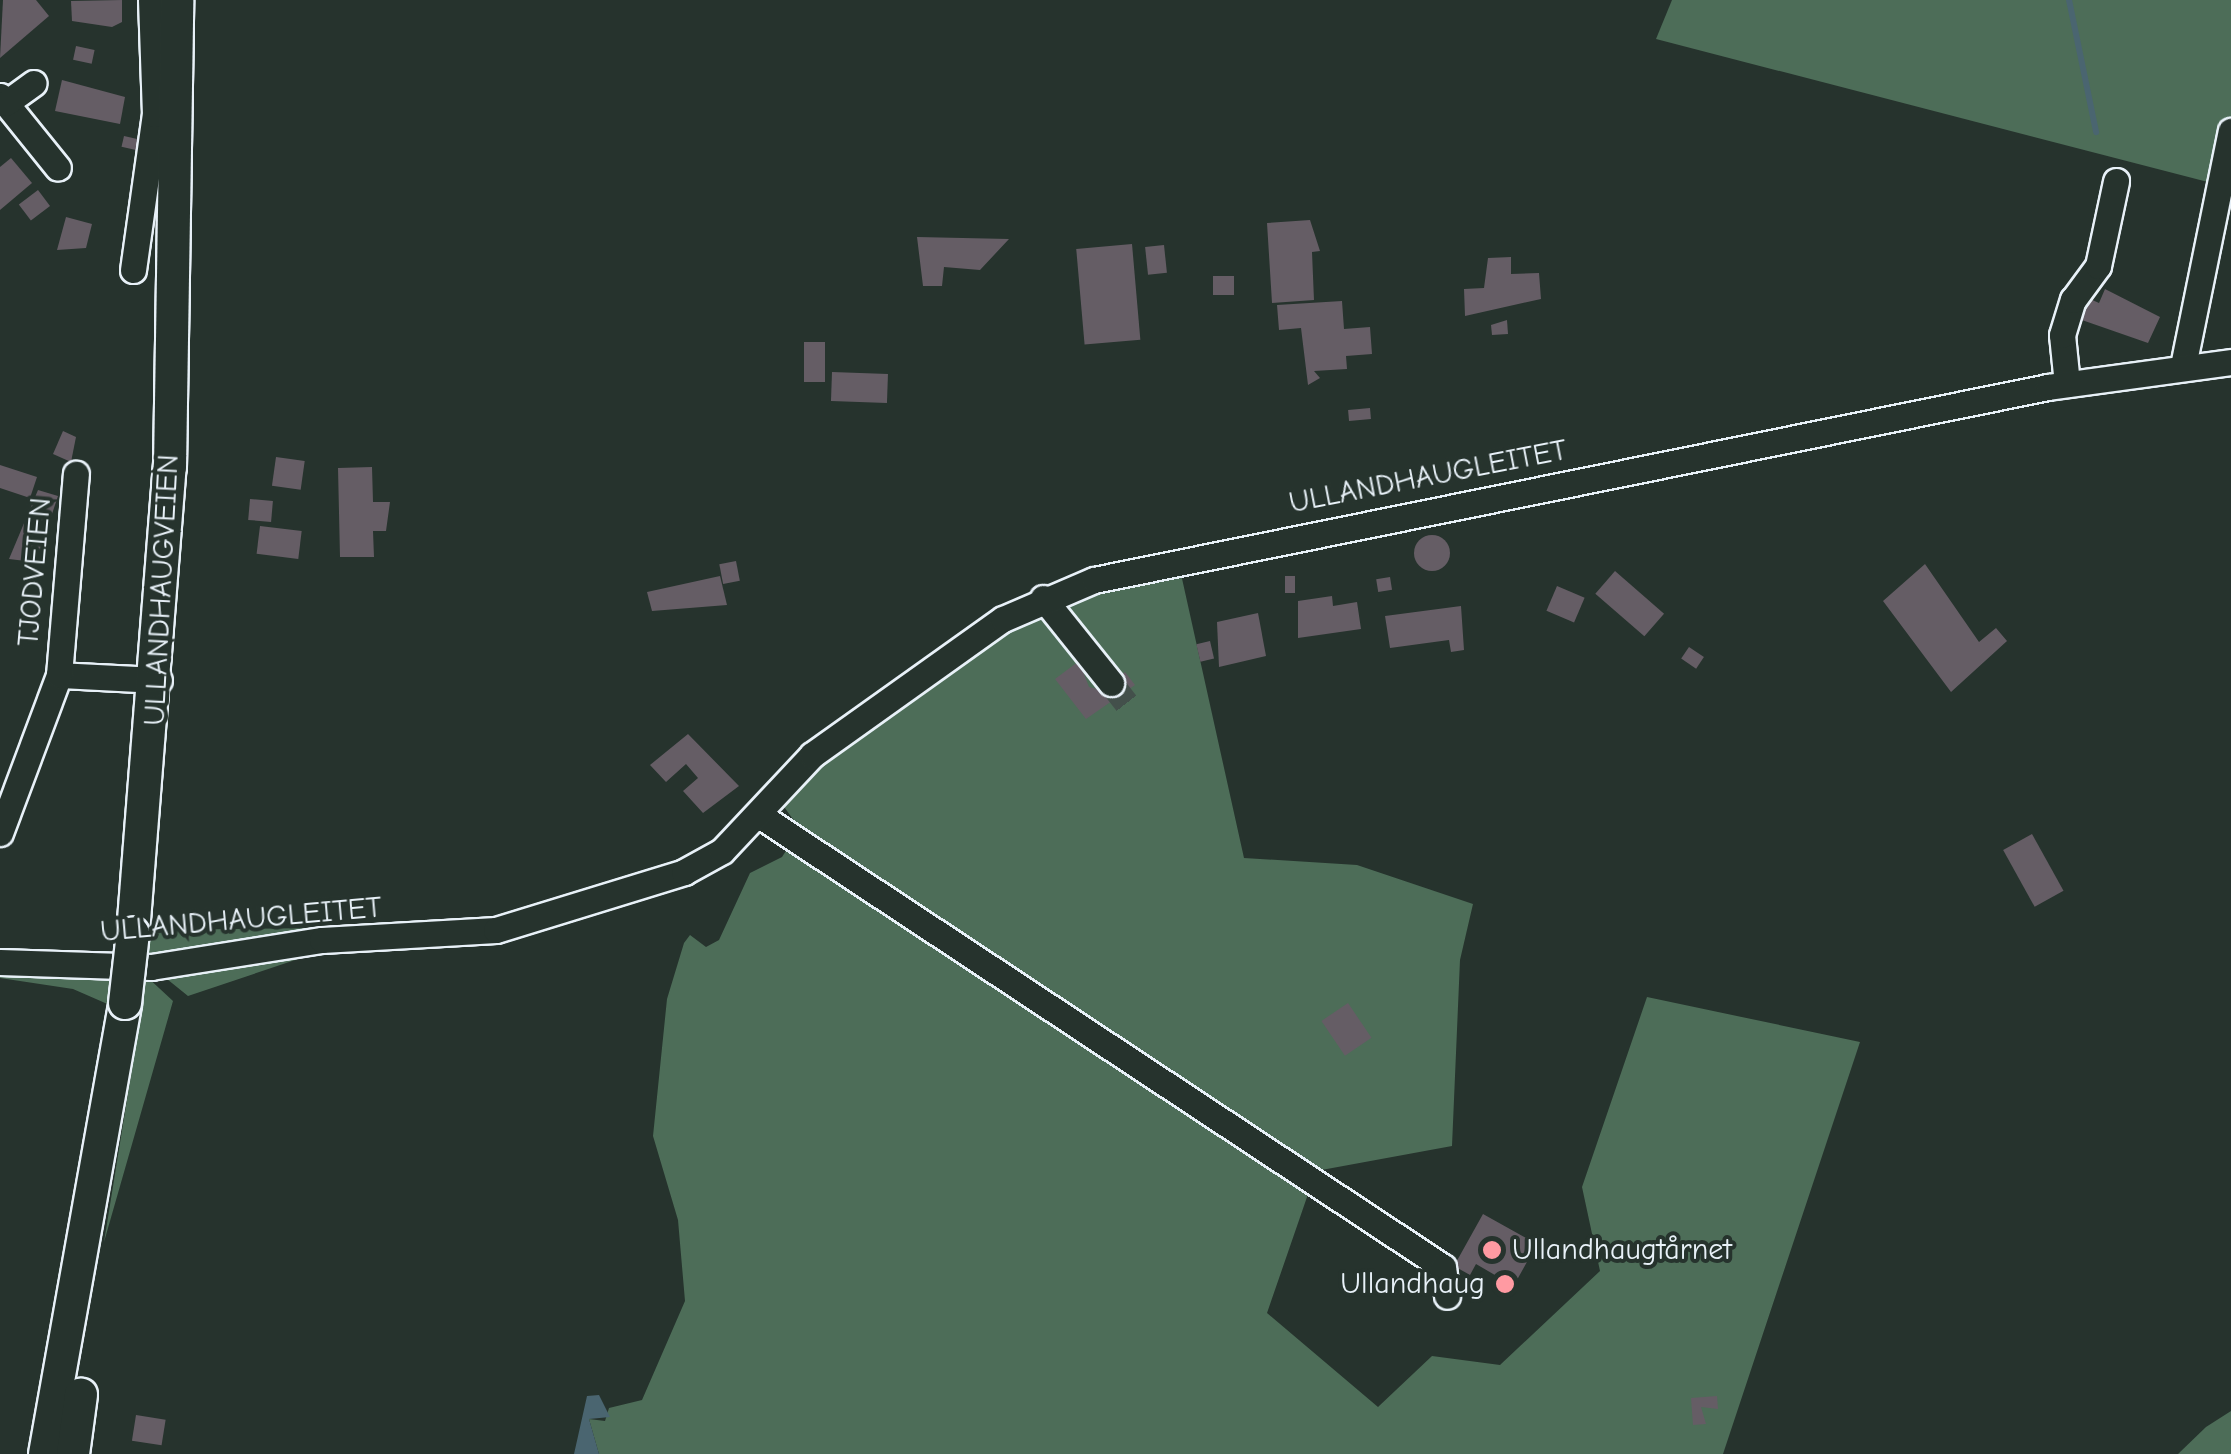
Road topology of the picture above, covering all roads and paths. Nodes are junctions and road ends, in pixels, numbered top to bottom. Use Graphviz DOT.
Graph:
graph roads {
  1 [pos="151,0"];
  2 [pos="176,0"];
  3 [pos="34,83"];
  4 [pos="3,100"];
  5 [pos="2231,130"];
  6 [pos="58,168"];
  7 [pos="2116,182"];
  8 [pos="133,270"];
  9 [pos="2231,362"];
  10 [pos="2182,366"];
  11 [pos="2067,384"];
  12 [pos="76,474"];
  13 [pos="1043,598"];
  14 [pos="59,676"];
  15 [pos="159,680"];
  16 [pos="1112,682"];
  17 [pos="762,817"];
  18 [pos="0,833"];
  19 [pos="0,962"];
  20 [pos="101,1176"];
  21 [pos="1447,1296"];
  22 [pos="46,1454"];
  23 [pos="73,1454"];
  1 -- 8 [label="street"];
  2 -- 15 [label="main road, ULLANDHAUGVEIEN"];
  3 -- 4 [label="street"];
  4 -- 6 [label="street"];
  5 -- 10 [label="street"];
  7 -- 11 [label="street"];
  9 -- 10 [label="street, ULLANDHAUGLEITET"];
  10 -- 11 [label="street, ULLANDHAUGLEITET"];
  11 -- 13 [label="street, ULLANDHAUGLEITET"];
  12 -- 14 [label="street, TJODVEIEN"];
  13 -- 16 [label="street"];
  13 -- 17 [label="street, ULLANDHAUGLEITET"];
  14 -- 15 [label="street, TJODVEIEN"];
  14 -- 18 [label="street, TJODVEIEN"];
  15 -- 20 [label="main road, ULLANDHAUGVEIEN, bridge"];
  17 -- 19 [label="street, ULLANDHAUGLEITET"];
  17 -- 21 [label="street"];
  20 -- 22 [label="main road, ULLANDHAUGVEIEN"];
  20 -- 23 [label="main road, ULLANDHAUGVEIEN"];
}
